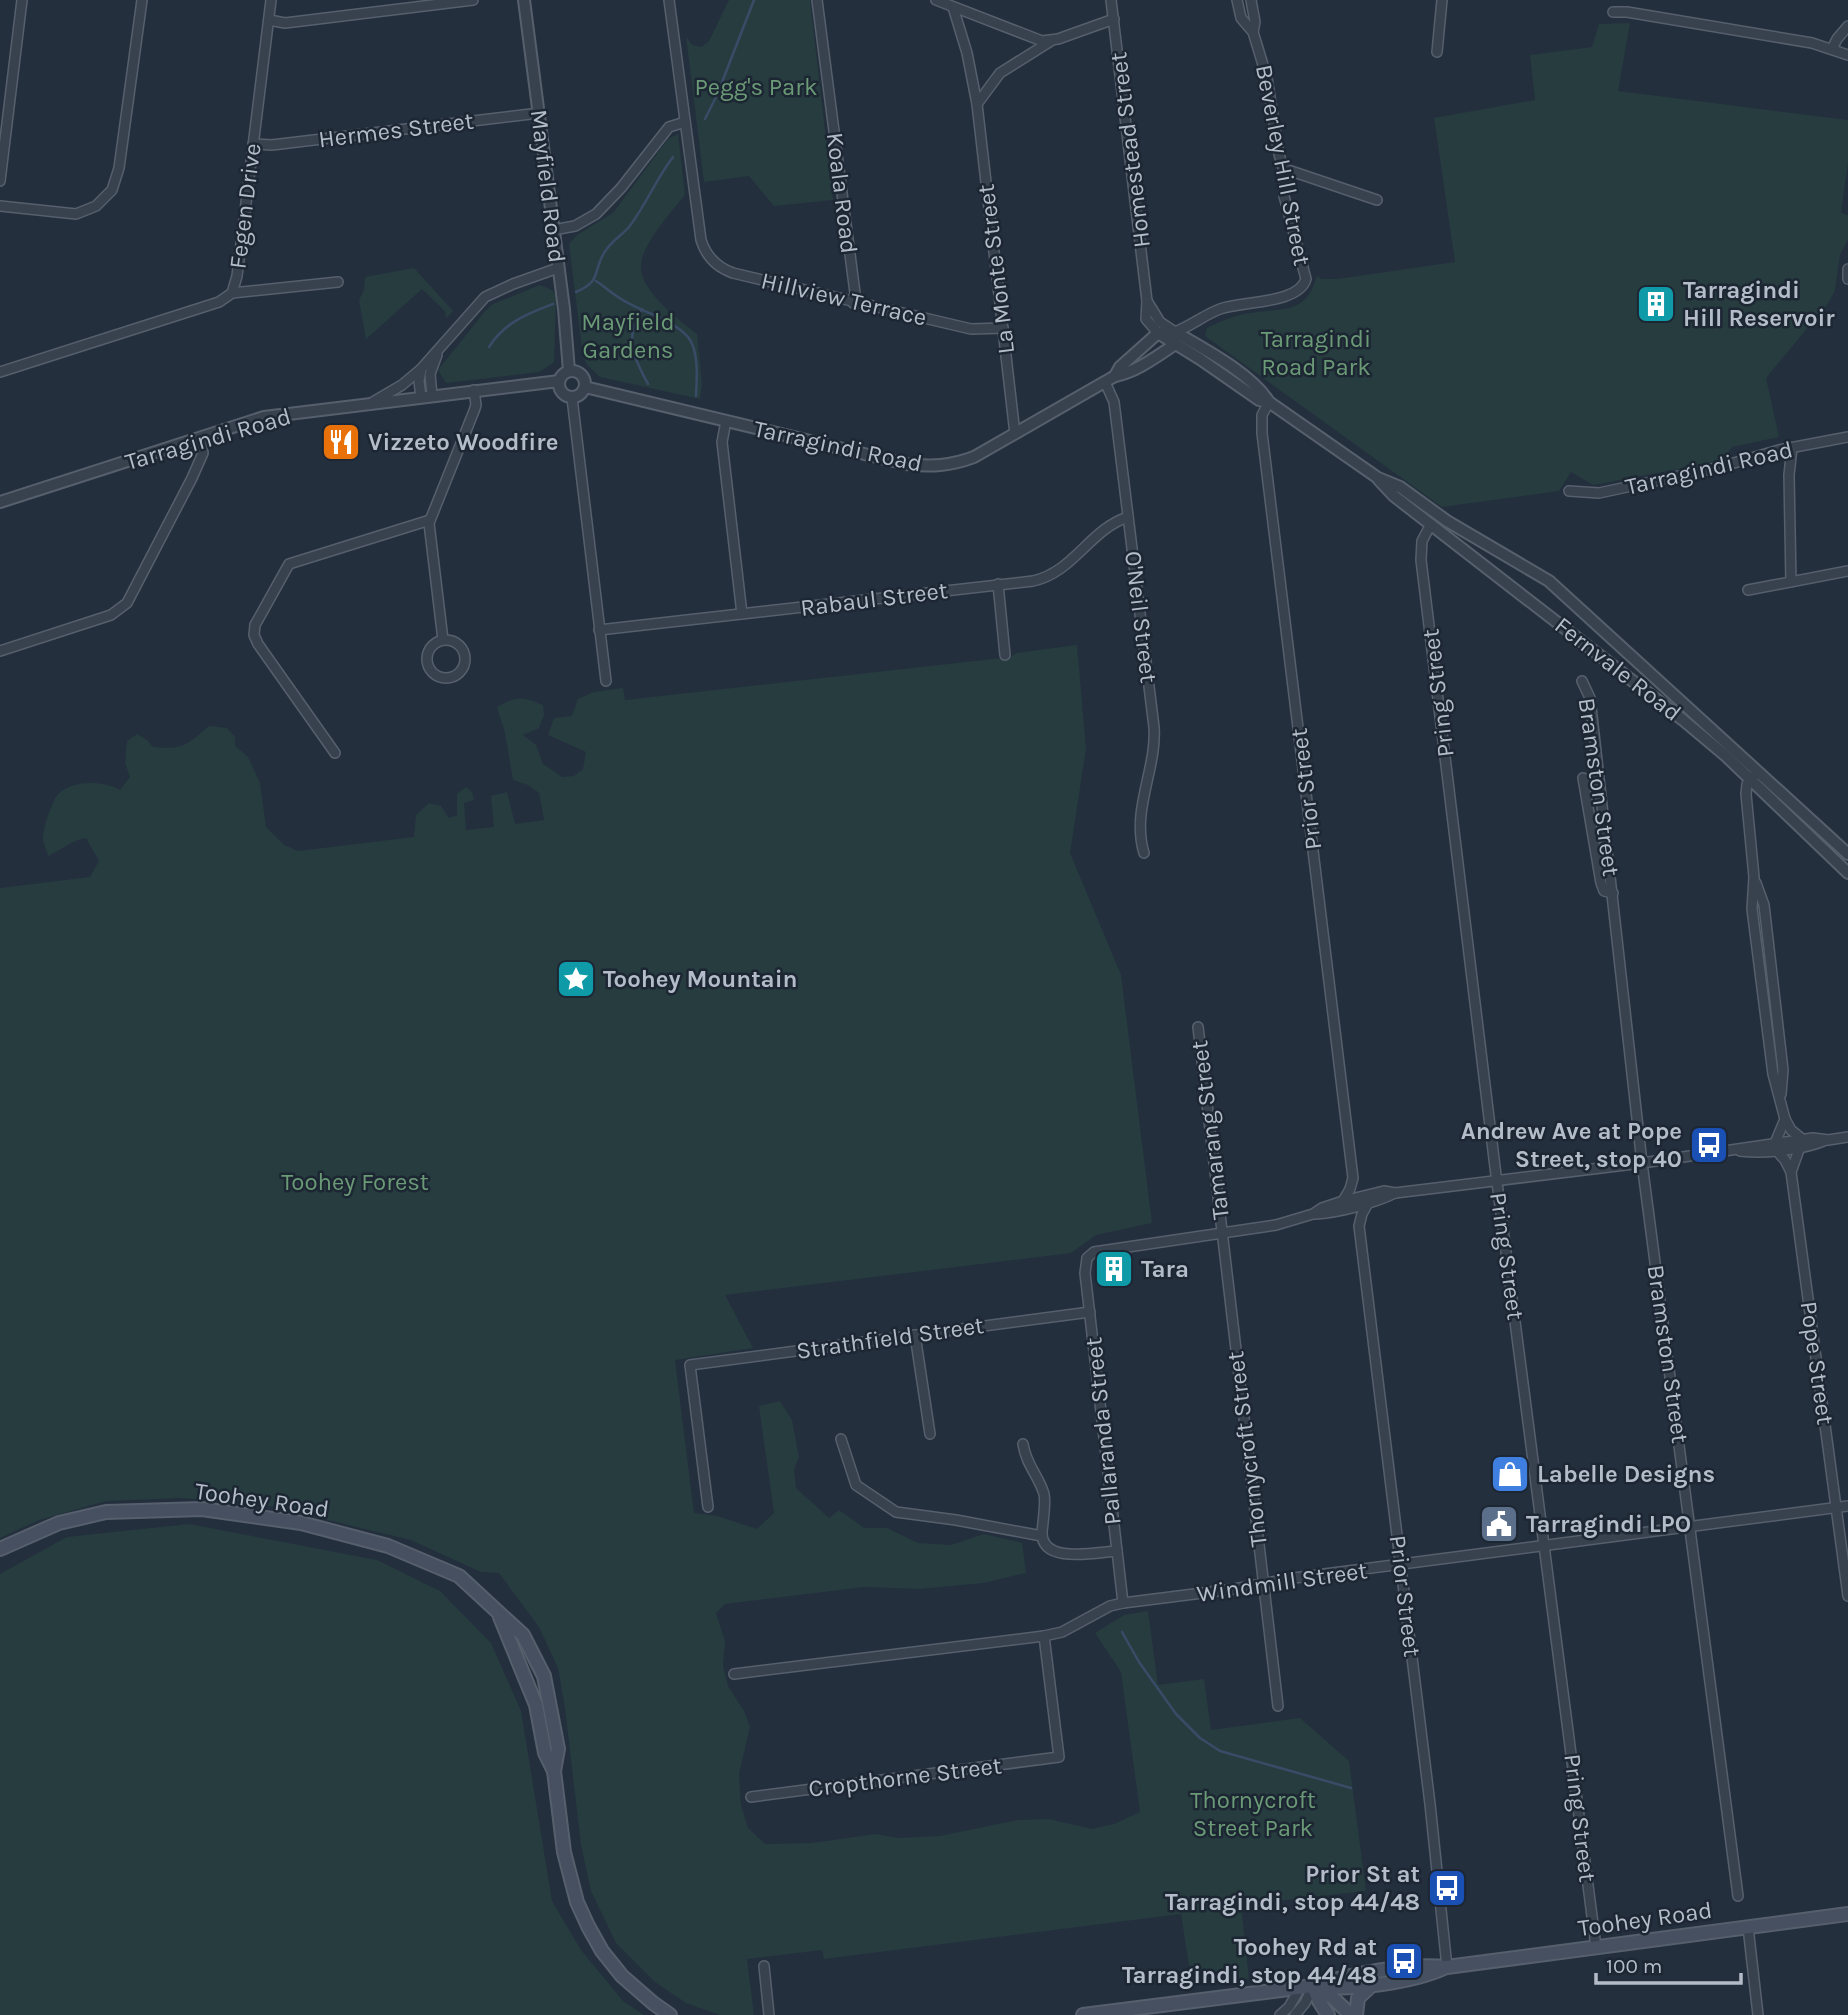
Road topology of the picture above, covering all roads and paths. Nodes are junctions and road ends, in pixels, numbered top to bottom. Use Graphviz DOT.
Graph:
graph roads {
  1 [pos="22,0"];
  2 [pos="142,0"];
  3 [pos="271,0"];
  4 [pos="473,0"];
  5 [pos="524,0"];
  6 [pos="669,0"];
  7 [pos="817,0"];
  8 [pos="936,0"];
  9 [pos="1111,0"];
  10 [pos="1237,0"];
  11 [pos="1251,0"];
  12 [pos="1442,0"];
  13 [pos="953,7"];
  14 [pos="1613,12"];
  15 [pos="1114,19"];
  16 [pos="269,20"];
  17 [pos="1848,26"];
  18 [pos="1253,32"];
  19 [pos="1051,41"];
  20 [pos="1832,49"];
  21 [pos="1437,52"];
  22 [pos="1848,55"];
  23 [pos="977,104"];
  24 [pos="539,113"];
  25 [pos="685,122"];
  26 [pos="253,144"];
  27 [pos="1285,169"];
  28 [pos="0,181"];
  29 [pos="1377,200"];
  30 [pos="0,206"];
  31 [pos="553,230"];
  32 [pos="558,268"];
  33 [pos="1848,269"];
  34 [pos="1848,279"];
  35 [pos="338,282"];
  36 [pos="232,293"];
  37 [pos="1147,301"];
  38 [pos="853,303"];
  39 [pos="1003,328"];
  40 [pos="1175,332"];
  41 [pos="1158,333"];
  42 [pos="1174,345"];
  43 [pos="437,353"];
  44 [pos="421,369"];
  45 [pos="569,371"];
  46 [pos="0,372"];
  47 [pos="1110,379"];
  48 [pos="559,381"];
  49 [pos="585,387"];
  50 [pos="474,390"];
  51 [pos="426,396"];
  52 [pos="572,398"];
  53 [pos="1269,402"];
  54 [pos="372,403"];
  55 [pos="726,421"];
  56 [pos="1015,434"];
  57 [pos="1848,437"];
  58 [pos="200,438"];
  59 [pos="1792,448"];
  60 [pos="1378,478"];
  61 [pos="1569,491"];
  62 [pos="0,502"];
  63 [pos="1128,517"];
  64 [pos="429,520"];
  65 [pos="1431,524"];
  66 [pos="1848,571"];
  67 [pos="1791,582"];
  68 [pos="998,584"];
  69 [pos="1748,590"];
  70 [pos="742,614"];
  71 [pos="599,630"];
  72 [pos="443,640"];
  73 [pos="0,651"];
  74 [pos="1005,655"];
  75 [pos="606,681"];
  76 [pos="1582,681"];
  77 [pos="335,753"];
  78 [pos="1758,771"];
  79 [pos="1583,778"];
  80 [pos="1750,780"];
  81 [pos="1144,853"];
  82 [pos="1848,854"];
  83 [pos="1848,873"];
  84 [pos="1613,893"];
  85 [pos="1198,1027"];
  86 [pos="1785,1119"];
  87 [pos="1848,1137"];
  88 [pos="1801,1143"];
  89 [pos="1776,1146"];
  90 [pos="1642,1163"];
  91 [pos="1791,1172"];
  92 [pos="1353,1178"];
  93 [pos="1497,1181"];
  94 [pos="1369,1198"];
  95 [pos="1343,1205"];
  96 [pos="1359,1226"];
  97 [pos="1222,1233"];
  98 [pos="1090,1312"];
  99 [pos="915,1335"];
  100 [pos="930,1434"];
  101 [pos="841,1439"];
  102 [pos="1023,1444"];
  103 [pos="1848,1506"];
  104 [pos="708,1507"];
  105 [pos="1837,1508"];
  106 [pos="1691,1526"];
  107 [pos="1042,1536"];
  108 [pos="1545,1545"];
  109 [pos="0,1549"];
  110 [pos="1117,1551"];
  111 [pos="1401,1566"];
  112 [pos="1263,1584"];
  113 [pos="1848,1596"];
  114 [pos="1123,1603"];
  115 [pos="1044,1636"];
  116 [pos="734,1674"];
  117 [pos="1278,1706"];
  118 [pos="751,1797"];
  119 [pos="1738,1896"];
  120 [pos="1848,1914"];
  121 [pos="1748,1927"];
  122 [pos="1597,1947"];
  123 [pos="764,1966"];
  124 [pos="1447,1967"];
  125 [pos="1377,1983"];
  126 [pos="1309,1986"];
  127 [pos="1117,2013"];
  128 [pos="670,2015"];
  129 [pos="769,2015"];
  130 [pos="1083,2015"];
  131 [pos="1280,2015"];
  132 [pos="1295,2015"];
  133 [pos="1328,2015"];
  134 [pos="1354,2015"];
  135 [pos="1758,2015"];
  1 -- 28 [label="street"];
  2 -- 30 [label="street"];
  3 -- 16 [label="street, Fegen Drive"];
  4 -- 16 [label="street"];
  5 -- 24 [label="street, Mayfield Road"];
  6 -- 25 [label="street"];
  7 -- 38 [label="street, Koala Road"];
  8 -- 13 [label="street"];
  9 -- 15 [label="street, Homestead Street"];
  10 -- 18 [label="street, Beverley Hill Street"];
  11 -- 18 [label="street, Beverley Hill Street"];
  12 -- 21 [label="street"];
  13 -- 19 [label="street"];
  13 -- 23 [label="street, La Monte Street"];
  14 -- 20 [label="street"];
  15 -- 19 [label="street"];
  15 -- 37 [label="street, Homestead Street"];
  16 -- 26 [label="street, Fegen Drive"];
  17 -- 20 [label="street"];
  18 -- 27 [label="street, Beverley Hill Street"];
  19 -- 23 [label="street"];
  20 -- 22 [label="street"];
  23 -- 39 [label="street, La Monte Street"];
  24 -- 26 [label="street, Hermes Street"];
  24 -- 31 [label="street, Mayfield Road"];
  25 -- 31 [label="street"];
  25 -- 38 [label="street, Hillview Terrace"];
  26 -- 36 [label="street, Fegen Drive"];
  27 -- 29 [label="street"];
  27 -- 40 [label="street, Beverley Hill Street"];
  31 -- 32 [label="street, Mayfield Road"];
  32 -- 43 [label="street"];
  32 -- 45 [label="street, Mayfield Road"];
  33 -- 34 [label="street"];
  35 -- 36 [label="street"];
  36 -- 46 [label="street, Fegen Drive"];
  37 -- 40 [label="street"];
  37 -- 41 [label="street, Homestead Street"];
  38 -- 39 [label="street, Hillview Terrace"];
  39 -- 56 [label="street, La Monte Street"];
  40 -- 41 [label="street"];
  40 -- 42 [label="street"];
  40 -- 53 [label="street, Fernvale Road"];
  41 -- 42 [label="street, Fernvale Road"];
  41 -- 47 [label="street, Tarragindi Road"];
  42 -- 47 [label="street, Tarragindi Road"];
  42 -- 53 [label="street, Fernvale Road"];
  43 -- 44 [label="street"];
  43 -- 51 [label="street"];
  44 -- 51 [label="street"];
  44 -- 54 [label="street"];
  45 -- 48 [label="street"];
  45 -- 49 [label="street"];
  47 -- 56 [label="street, Tarragindi Road"];
  47 -- 63 [label="street, O'Neil Street"];
  48 -- 50 [label="street, Tarragindi Road"];
  48 -- 52 [label="street"];
  49 -- 52 [label="street"];
  49 -- 55 [label="street, Tarragindi Road"];
  50 -- 51 [label="street, Tarragindi Road"];
  50 -- 64 [label="street"];
  51 -- 54 [label="street, Tarragindi Road"];
  52 -- 71 [label="street"];
  53 -- 60 [label="street, Fernvale Road"];
  53 -- 92 [label="street, Prior Street"];
  54 -- 58 [label="street, Tarragindi Road"];
  55 -- 56 [label="street, Tarragindi Road"];
  55 -- 70 [label="street"];
  57 -- 59 [label="street, Tarragindi Road"];
  58 -- 62 [label="street, Tarragindi Road"];
  58 -- 73 [label="street"];
  59 -- 61 [label="street, Tarragindi Road"];
  59 -- 67 [label="street"];
  60 -- 65 [label="street, Fernvale Road"];
  60 -- 78 [label="street, Fernvale Road"];
  63 -- 68 [label="street, Rabaul Street"];
  63 -- 81 [label="street, O'Neil Street"];
  64 -- 72 [label="street"];
  64 -- 77 [label="street"];
  65 -- 80 [label="street, Fernvale Road"];
  65 -- 93 [label="street, Pring Street"];
  66 -- 67 [label="street"];
  67 -- 69 [label="street"];
  68 -- 70 [label="street, Rabaul Street"];
  68 -- 74 [label="street"];
  70 -- 71 [label="street, Rabaul Street"];
  71 -- 75 [label="street"];
  72 -- 72 [label="street"];
  76 -- 84 [label="street, Bramston Street"];
  78 -- 80 [label="street"];
  78 -- 82 [label="street, Fernvale Road"];
  79 -- 84 [label="street, Bramston Street"];
  80 -- 83 [label="street, Fernvale Road"];
  80 -- 86 [label="street"];
  84 -- 90 [label="street, Bramston Street"];
  85 -- 97 [label="street, Tamarang Street"];
  86 -- 88 [label="street"];
  86 -- 89 [label="street"];
  87 -- 88 [label="street"];
  88 -- 89 [label="street"];
  88 -- 91 [label="street, Pope Street"];
  89 -- 90 [label="street"];
  89 -- 91 [label="street, Pope Street"];
  90 -- 93 [label="street"];
  90 -- 106 [label="street, Bramston Street"];
  91 -- 105 [label="street, Pope Street"];
  92 -- 94 [label="street"];
  92 -- 95 [label="street"];
  93 -- 94 [label="street"];
  93 -- 108 [label="street, Pring Street"];
  94 -- 95 [label="street"];
  94 -- 96 [label="street, Prior Street"];
  95 -- 96 [label="street"];
  95 -- 97 [label="street"];
  96 -- 111 [label="street, Prior Street"];
  97 -- 98 [label="street, Pallaranda Street"];
  97 -- 112 [label="street, Thornycroft Street"];
  98 -- 99 [label="street, Strathfield Street"];
  98 -- 110 [label="street, Pallaranda Street"];
  99 -- 100 [label="street"];
  99 -- 104 [label="street, Strathfield Street"];
  101 -- 107 [label="street"];
  102 -- 107 [label="street"];
  103 -- 105 [label="street, Windmill Street"];
  105 -- 106 [label="street, Windmill Street"];
  105 -- 113 [label="street, Pope Street"];
  106 -- 108 [label="street, Windmill Street"];
  106 -- 119 [label="street, Bramston Street"];
  107 -- 110 [label="street"];
  108 -- 111 [label="street, Windmill Street"];
  108 -- 122 [label="street, Pring Street"];
  109 -- 128 [label="main road, Toohey Road"];
  110 -- 114 [label="street, Pallaranda Street"];
  111 -- 112 [label="street, Windmill Street"];
  111 -- 124 [label="street, Prior Street"];
  112 -- 114 [label="street, Windmill Street"];
  112 -- 117 [label="street, Thornycroft Street"];
  114 -- 115 [label="street, Windmill Street"];
  115 -- 116 [label="street, Windmill Street"];
  115 -- 118 [label="street, Cropthorne Street"];
  120 -- 121 [label="main road, Toohey Road"];
  121 -- 122 [label="main road, Toohey Road"];
  121 -- 135 [label="street"];
  122 -- 124 [label="main road, Toohey Road"];
  123 -- 129 [label="street"];
  124 -- 125 [label="main road, Toohey Road"];
  124 -- 126 [label="main road, Toohey Road"];
  125 -- 126 [label="main road, Toohey Road"];
  125 -- 134 [label="main road"];
  126 -- 127 [label="main road, Toohey Road"];
  126 -- 131 [label="street"];
  126 -- 132 [label="street"];
  126 -- 133 [label="main road"];
  126 -- 134 [label="main road"];
  127 -- 130 [label="main road, Toohey Road"];
}
